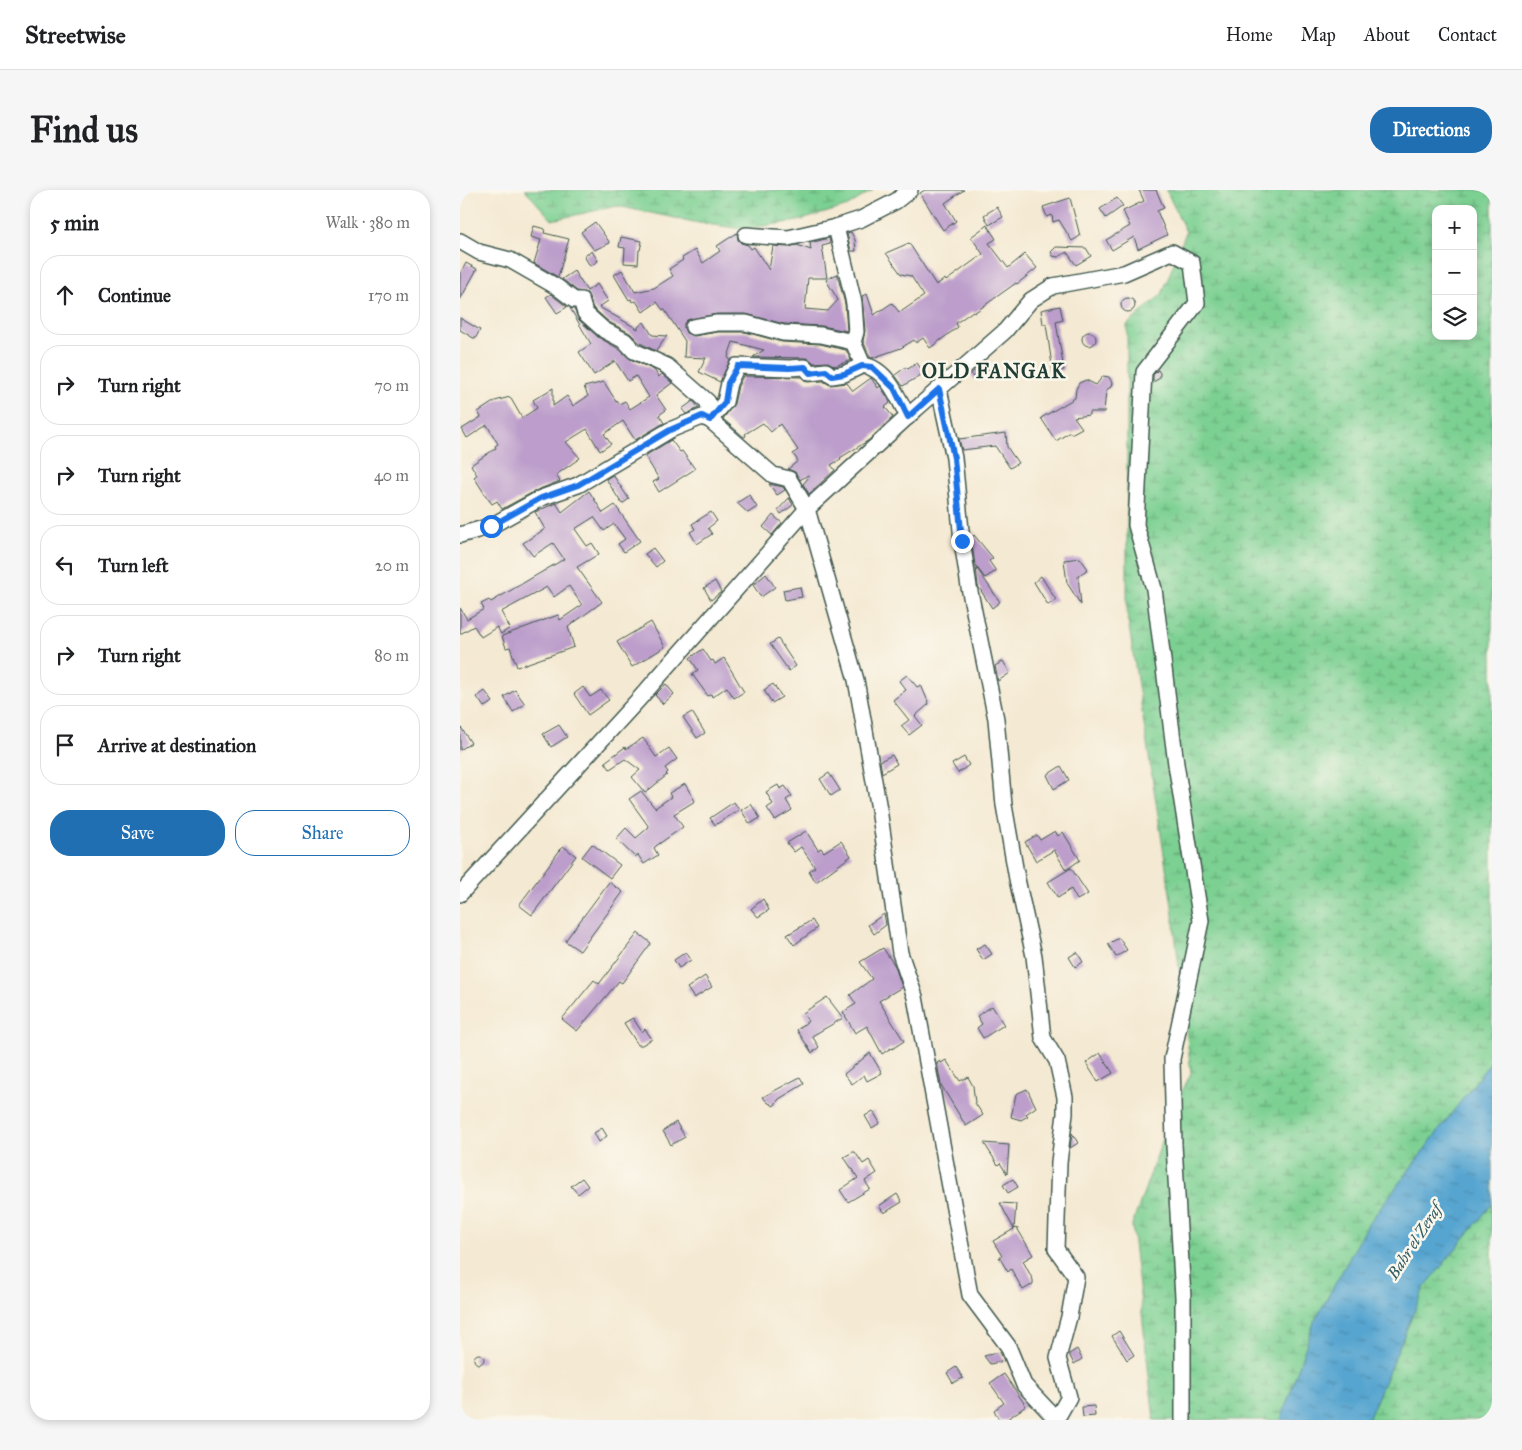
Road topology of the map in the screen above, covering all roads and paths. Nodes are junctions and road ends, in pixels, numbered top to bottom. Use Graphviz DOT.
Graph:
graph roads {
  1 [pos="910,190"];
  2 [pos="836,227"];
  3 [pos="746,235"];
  4 [pos="460,241"];
  5 [pos="693,327"];
  6 [pos="853,342"];
  7 [pos="862,366"];
  8 [pos="939,389"];
  9 [pos="908,417"];
  10 [pos="710,420"];
  11 [pos="807,509"];
  12 [pos="460,535"];
  13 [pos="460,894"];
  14 [pos="1056,1420"];
  15 [pos="1183,1420"];
  1 -- 2 [label="street"];
  2 -- 3 [label="street"];
  2 -- 6 [label="street"];
  4 -- 10 [label="street"];
  5 -- 6 [label="street"];
  6 -- 7 [label="street"];
  7 -- 9 [label="street"];
  7 -- 10 [label="street"];
  8 -- 9 [label="street"];
  8 -- 14 [label="street"];
  8 -- 15 [label="street"];
  9 -- 11 [label="street"];
  10 -- 11 [label="street"];
  10 -- 12 [label="street"];
  11 -- 13 [label="street"];
  11 -- 14 [label="street"];
}
